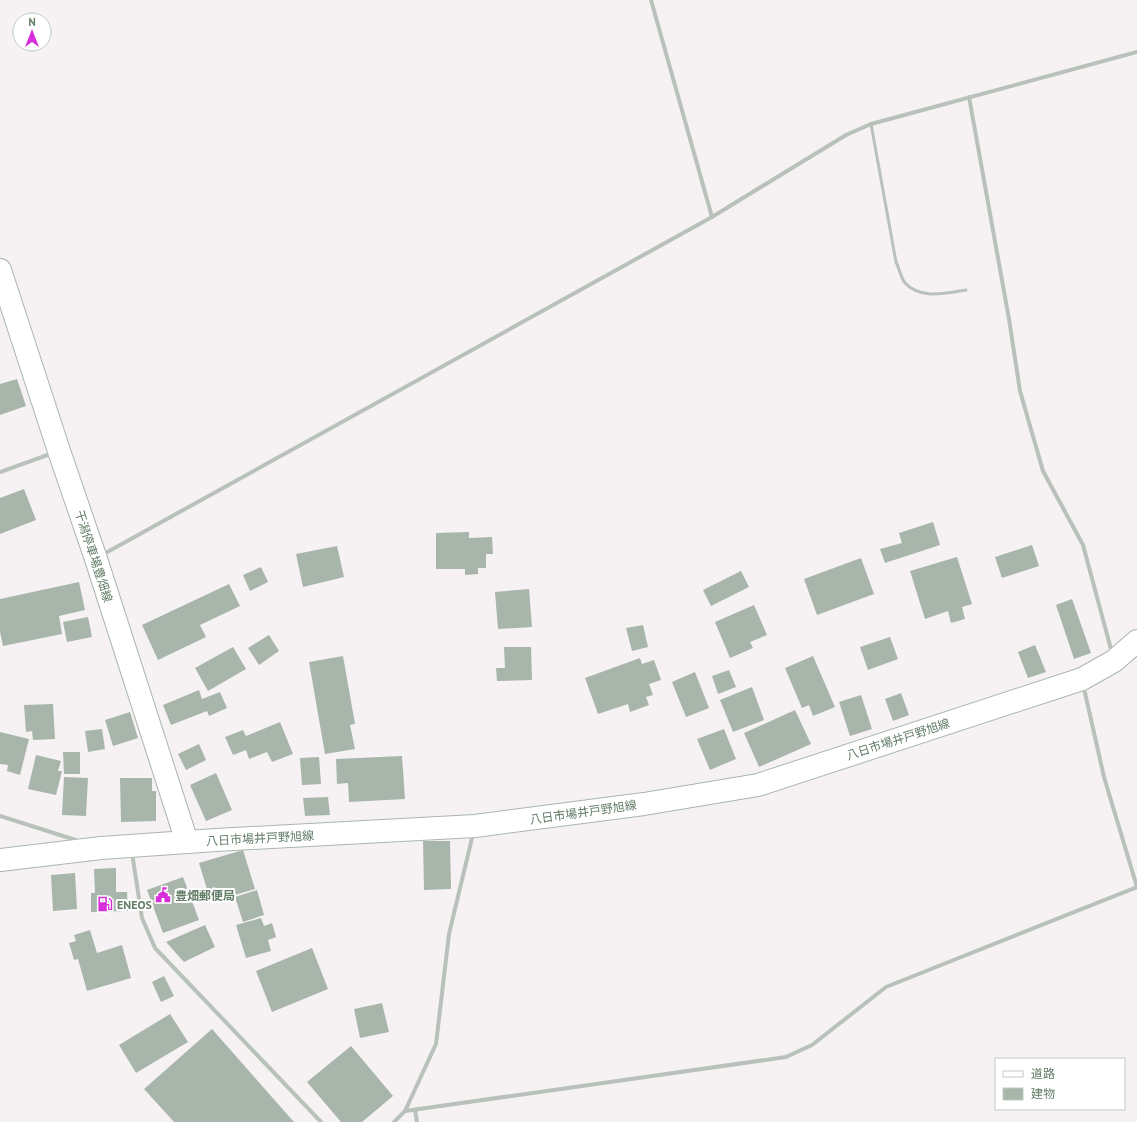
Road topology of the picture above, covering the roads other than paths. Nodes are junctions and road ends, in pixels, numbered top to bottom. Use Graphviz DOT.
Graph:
graph roads {
  1 [pos="651,0"];
  2 [pos="1137,52"];
  3 [pos="969,97"];
  4 [pos="871,124"];
  5 [pos="712,217"];
  6 [pos="0,270"];
  7 [pos="966,290"];
  8 [pos="59,451"];
  9 [pos="0,472"];
  10 [pos="96,559"];
  11 [pos="1137,641"];
  12 [pos="1114,660"];
  13 [pos="1082,679"];
  14 [pos="0,816"];
  15 [pos="475,826"];
  16 [pos="187,842"];
  17 [pos="131,847"];
  18 [pos="101,848"];
  19 [pos="0,860"];
  20 [pos="1137,887"];
  21 [pos="415,1110"];
  22 [pos="405,1111"];
  23 [pos="321,1122"];
  24 [pos="394,1122"];
  25 [pos="417,1122"];
  1 -- 5 [label="street"];
  2 -- 3 [label="street"];
  3 -- 4 [label="street"];
  3 -- 12 [label="street"];
  4 -- 5 [label="street"];
  4 -- 7 [label="lane"];
  5 -- 10 [label="street"];
  6 -- 8 [label="main road, 干潟停車場豊畑線"];
  8 -- 9 [label="street"];
  8 -- 10 [label="main road, 干潟停車場豊畑線"];
  10 -- 16 [label="main road, 干潟停車場豊畑線"];
  11 -- 12 [label="main road, 八日市場井戸野旭線"];
  12 -- 13 [label="main road, 八日市場井戸野旭線"];
  13 -- 15 [label="main road, 八日市場井戸野旭線"];
  13 -- 20 [label="street"];
  14 -- 18 [label="street"];
  15 -- 16 [label="main road, 八日市場井戸野旭線"];
  15 -- 22 [label="street"];
  16 -- 17 [label="main road, 八日市場井戸野旭線"];
  17 -- 18 [label="main road, 八日市場井戸野旭線"];
  17 -- 23 [label="street"];
  18 -- 19 [label="main road, 八日市場井戸野旭線"];
  20 -- 21 [label="street"];
  21 -- 22 [label="street"];
  21 -- 25 [label="street"];
  22 -- 24 [label="street"];
}
